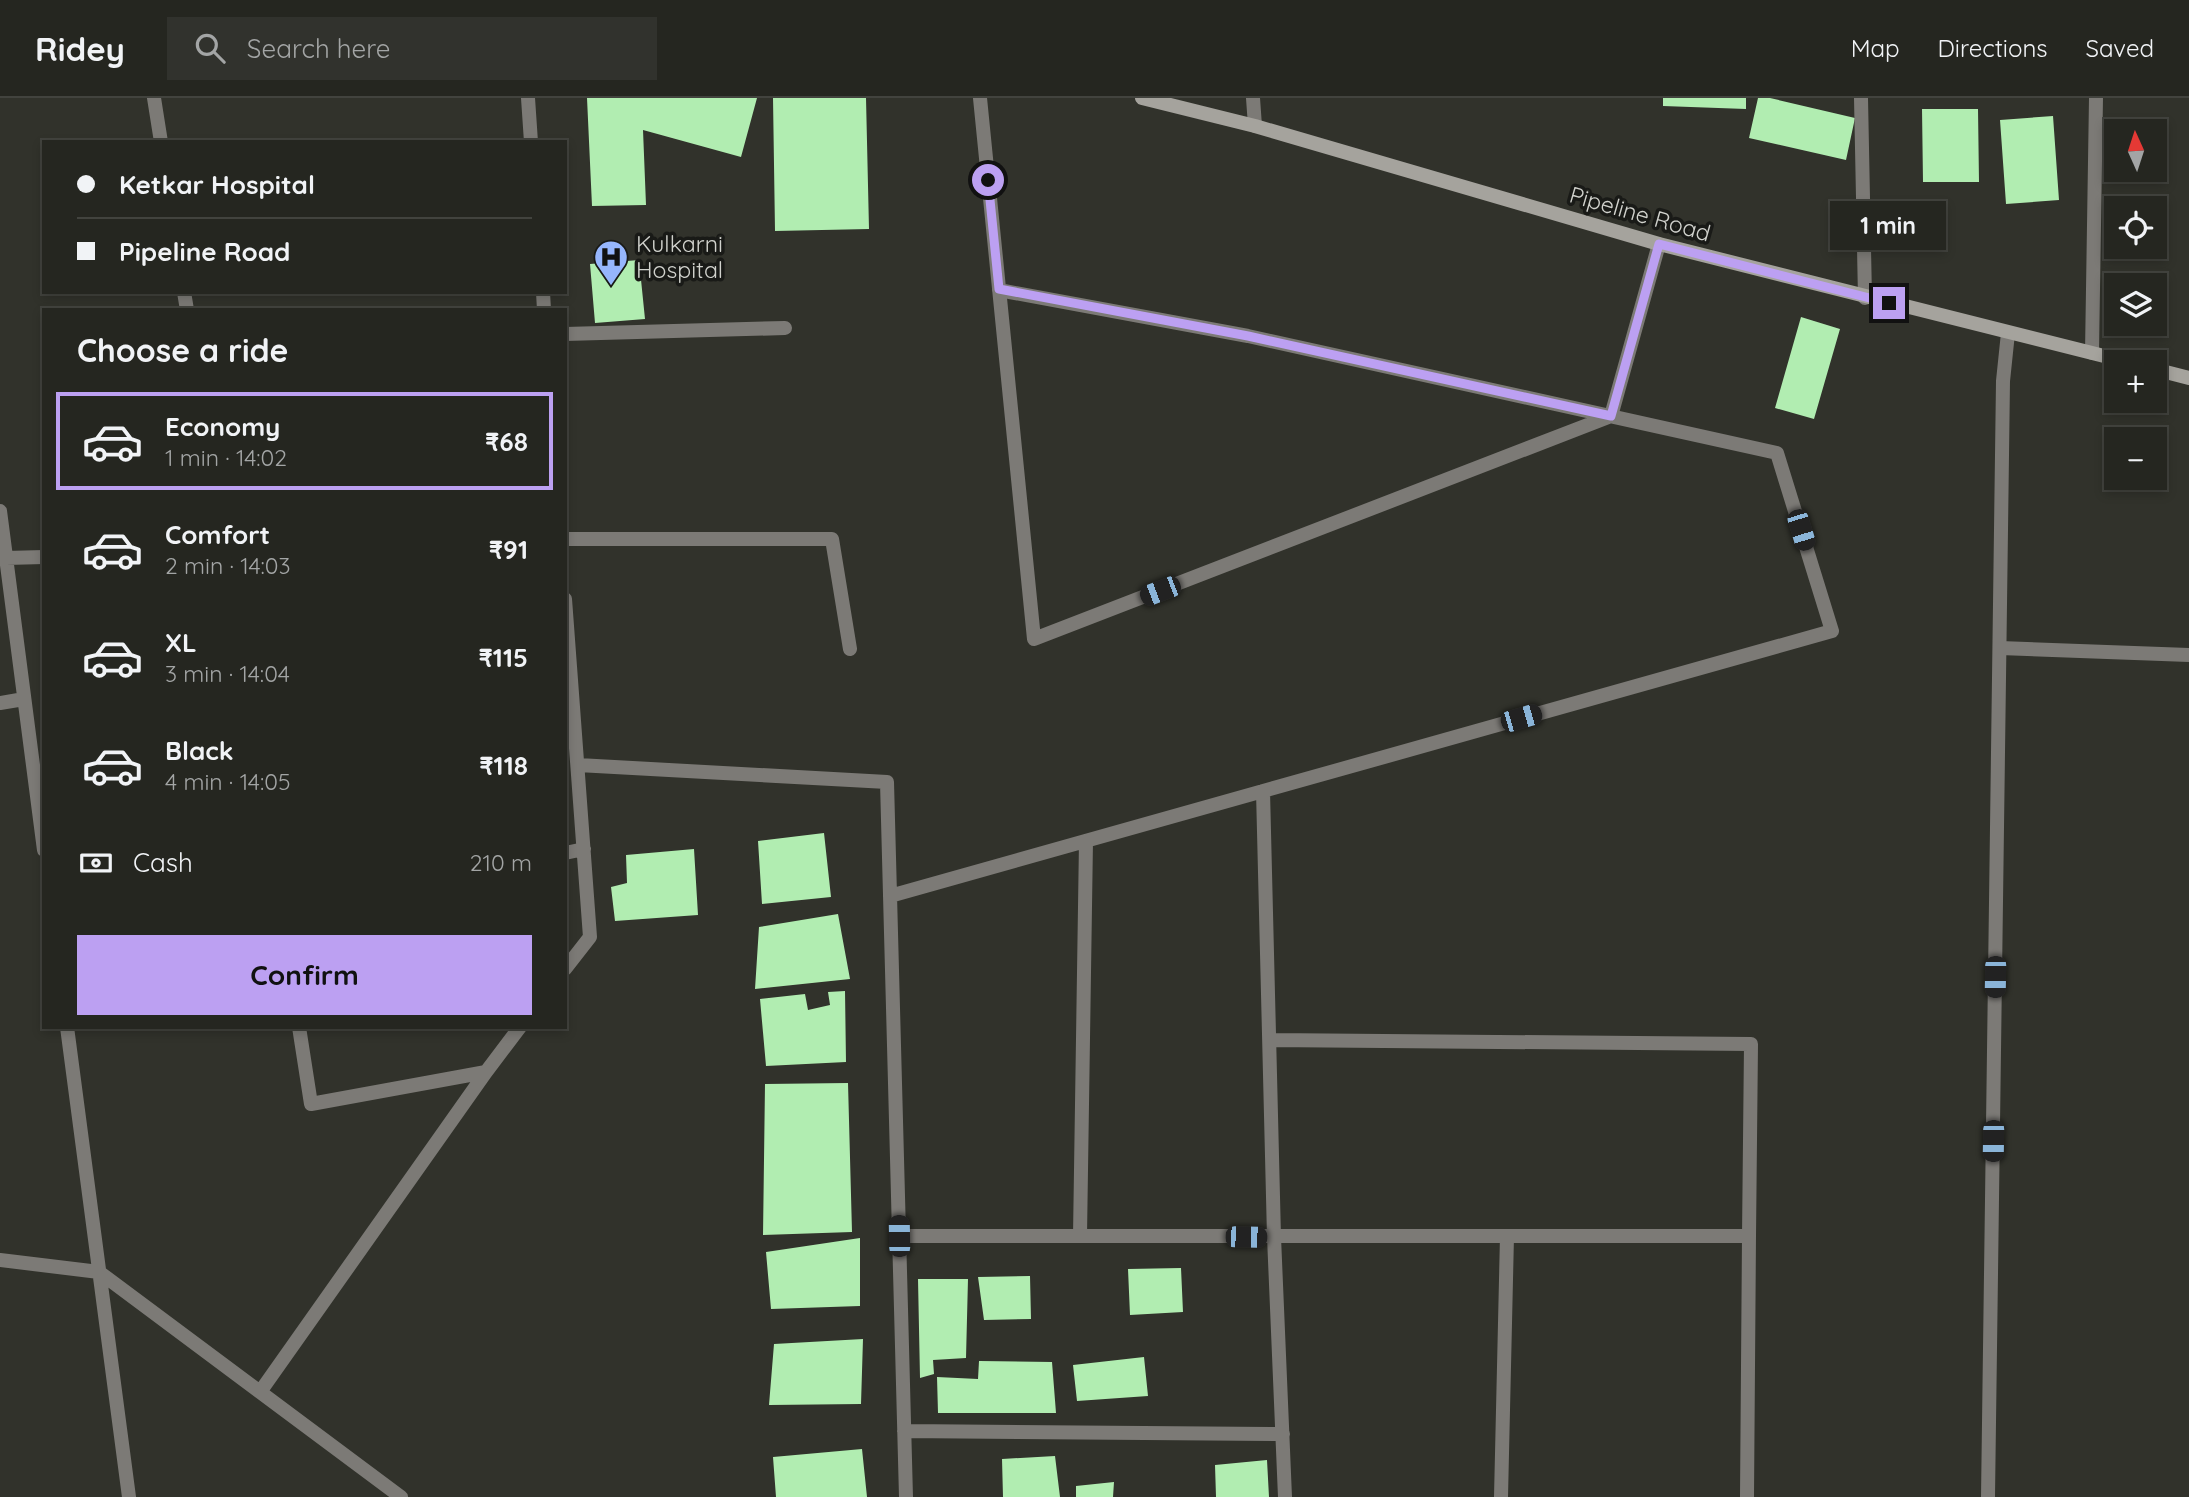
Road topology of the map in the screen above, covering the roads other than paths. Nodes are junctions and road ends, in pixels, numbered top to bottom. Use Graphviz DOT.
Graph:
graph roads {
  1 [pos="155,98"];
  2 [pos="528,98"];
  3 [pos="980,98"];
  4 [pos="1142,98"];
  5 [pos="1253,98"];
  6 [pos="1861,98"];
  7 [pos="2096,98"];
  8 [pos="1255,126"];
  9 [pos="161,140"];
  10 [pos="531,140"];
  11 [pos="1659,244"];
  12 [pos="999,289"];
  13 [pos="1865,298"];
  14 [pos="785,328"];
  15 [pos="2008,333"];
  16 [pos="567,334"];
  17 [pos="2092,353"];
  18 [pos="2104,356"];
  19 [pos="2167,372"];
  20 [pos="2189,378"];
  21 [pos="1611,416"];
  22 [pos="0,511"];
  23 [pos="567,538"];
  24 [pos="42,557"];
  25 [pos="6,558"];
  26 [pos="2000,648"];
  27 [pos="567,649"];
  28 [pos="850,649"];
  29 [pos="2189,656"];
  30 [pos="24,699"];
  31 [pos="0,703"];
  32 [pos="578,765"];
  33 [pos="1263,791"];
  34 [pos="42,835"];
  35 [pos="1086,841"];
  36 [pos="584,849"];
  37 [pos="567,853"];
  38 [pos="890,896"];
  39 [pos="567,966"];
  40 [pos="67,1029"];
  41 [pos="299,1029"];
  42 [pos="518,1029"];
  43 [pos="1270,1040"];
  44 [pos="486,1072"];
  45 [pos="899,1236"];
  46 [pos="1080,1236"];
  47 [pos="1507,1236"];
  48 [pos="1749,1236"];
  49 [pos="1273,1237"];
  50 [pos="0,1260"];
  51 [pos="99,1272"];
  52 [pos="260,1392"];
  53 [pos="904,1431"];
  54 [pos="1283,1434"];
  55 [pos="129,1497"];
  56 [pos="401,1497"];
  57 [pos="906,1497"];
  58 [pos="1285,1497"];
  59 [pos="1501,1497"];
  60 [pos="1747,1497"];
  61 [pos="1988,1497"];
  1 -- 9 [label="street"];
  2 -- 10 [label="street"];
  3 -- 12 [label="street"];
  4 -- 8 [label="main road, Pipeline Road"];
  5 -- 8 [label="street"];
  6 -- 13 [label="street"];
  7 -- 17 [label="street"];
  8 -- 11 [label="main road, Pipeline Road"];
  11 -- 13 [label="main road, Pipeline Road"];
  11 -- 21 [label="street"];
  12 -- 21 [label="street"];
  12 -- 21 [label="street"];
  13 -- 15 [label="main road, Pipeline Road"];
  14 -- 16 [label="street"];
  15 -- 17 [label="main road, Pipeline Road"];
  15 -- 26 [label="street"];
  17 -- 18 [label="main road, Pipeline Road"];
  19 -- 20 [label="main road"];
  21 -- 33 [label="street"];
  22 -- 25 [label="street"];
  23 -- 28 [label="street"];
  24 -- 25 [label="street"];
  25 -- 30 [label="street"];
  26 -- 29 [label="street"];
  26 -- 61 [label="street"];
  27 -- 32 [label="street"];
  30 -- 31 [label="street"];
  30 -- 34 [label="street"];
  32 -- 36 [label="street"];
  32 -- 38 [label="street"];
  33 -- 35 [label="street"];
  33 -- 43 [label="street"];
  35 -- 38 [label="street"];
  35 -- 46 [label="street"];
  36 -- 37 [label="street"];
  36 -- 39 [label="street"];
  38 -- 45 [label="street"];
  40 -- 51 [label="street"];
  41 -- 44 [label="street"];
  42 -- 44 [label="street"];
  43 -- 48 [label="street"];
  43 -- 49 [label="street"];
  44 -- 52 [label="street"];
  45 -- 46 [label="street"];
  45 -- 53 [label="street"];
  46 -- 49 [label="street"];
  47 -- 48 [label="street"];
  47 -- 49 [label="street"];
  47 -- 59 [label="street"];
  48 -- 60 [label="street"];
  49 -- 54 [label="street"];
  50 -- 51 [label="street"];
  51 -- 52 [label="street"];
  51 -- 55 [label="street"];
  52 -- 56 [label="street"];
  53 -- 54 [label="street"];
  53 -- 57 [label="street"];
  54 -- 58 [label="street"];
}
